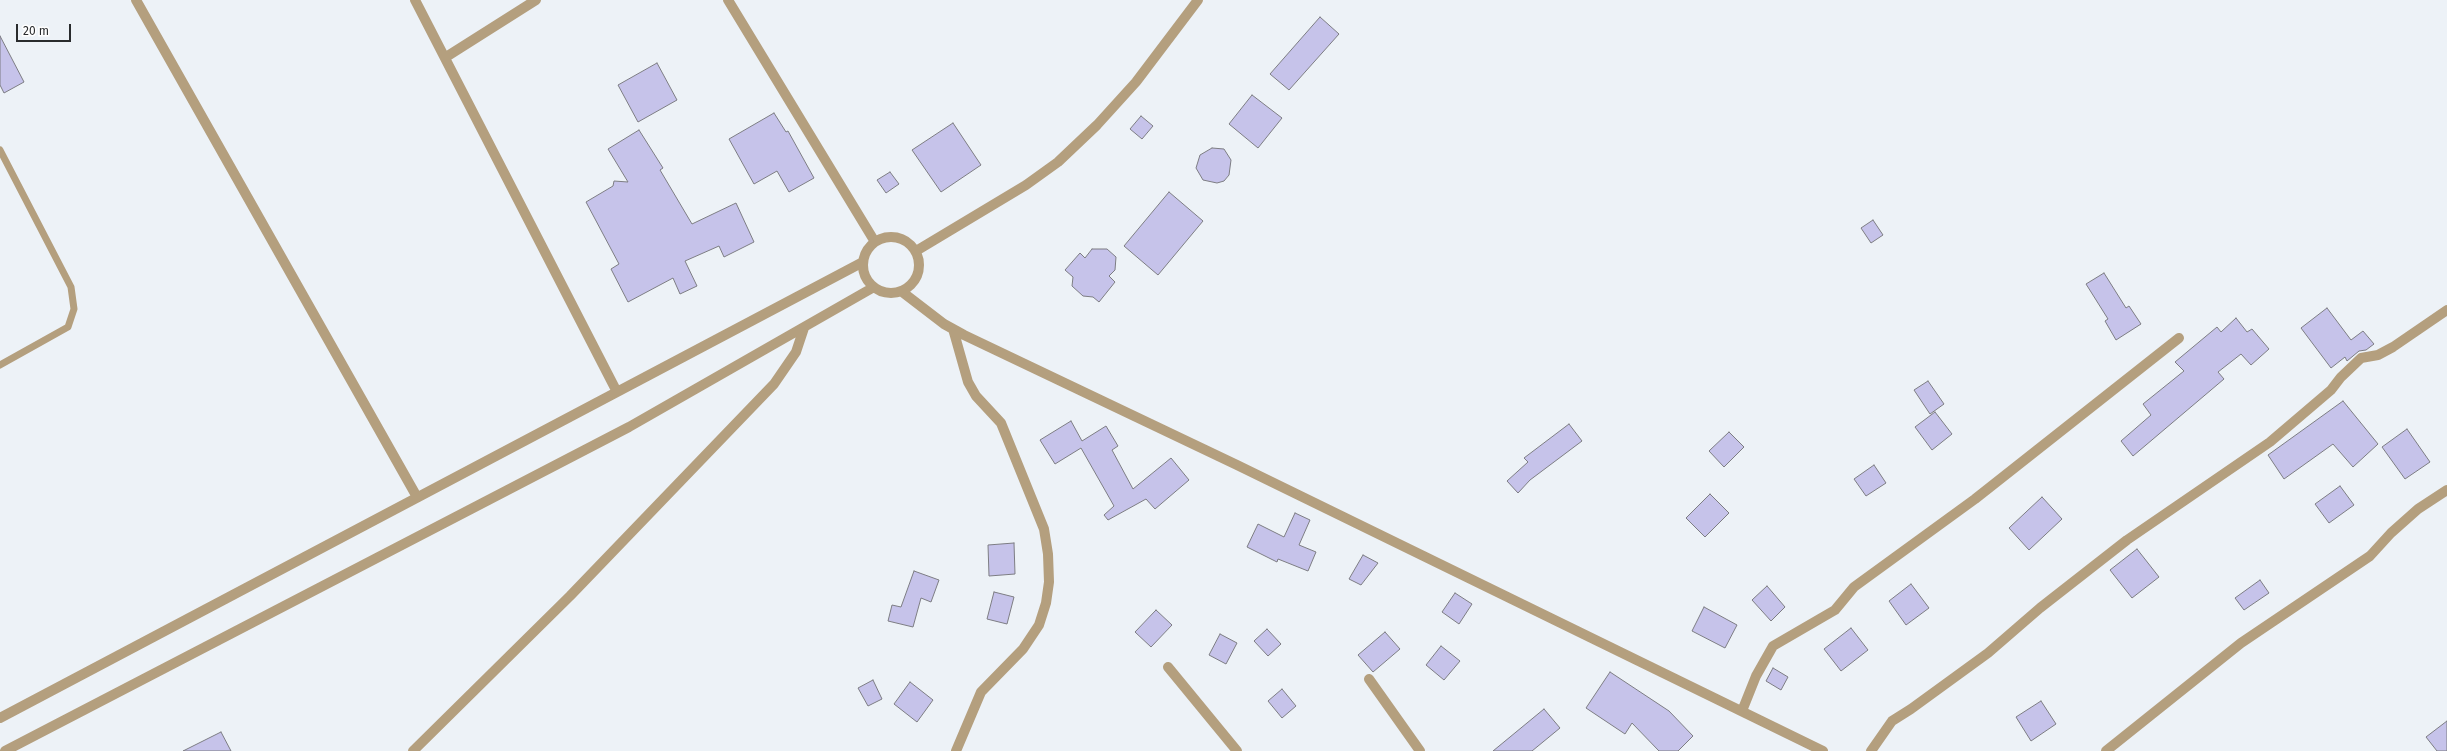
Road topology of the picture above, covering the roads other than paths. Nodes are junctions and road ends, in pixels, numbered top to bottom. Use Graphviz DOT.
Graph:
graph roads {
  1 [pos="136,0"];
  2 [pos="415,0"];
  3 [pos="536,0"];
  4 [pos="728,0"];
  5 [pos="1198,0"];
  6 [pos="446,57"];
  7 [pos="0,150"];
  8 [pos="875,242"];
  9 [pos="916,251"];
  10 [pos="863,262"];
  11 [pos="874,287"];
  12 [pos="901,291"];
  13 [pos="2447,310"];
  14 [pos="804,328"];
  15 [pos="953,329"];
  16 [pos="2179,338"];
  17 [pos="0,365"];
  18 [pos="617,392"];
  19 [pos="2447,490"];
  20 [pos="417,497"];
  21 [pos="1168,667"];
  22 [pos="1369,679"];
  23 [pos="1742,711"];
  24 [pos="0,718"];
  25 [pos="5,751"];
  26 [pos="413,751"];
  27 [pos="956,751"];
  28 [pos="1237,751"];
  29 [pos="1420,751"];
  30 [pos="1823,751"];
  31 [pos="1871,751"];
  32 [pos="2106,751"];
  1 -- 20 [label="street"];
  2 -- 6 [label="street"];
  3 -- 6 [label="street"];
  4 -- 8 [label="street"];
  5 -- 9 [label="street"];
  6 -- 18 [label="street"];
  7 -- 17 [label="lane"];
  8 -- 9 [label="street"];
  8 -- 10 [label="street"];
  9 -- 12 [label="street"];
  10 -- 11 [label="street"];
  10 -- 18 [label="street"];
  11 -- 12 [label="street"];
  11 -- 14 [label="street"];
  12 -- 15 [label="street"];
  13 -- 31 [label="street"];
  14 -- 25 [label="street"];
  14 -- 26 [label="street"];
  15 -- 23 [label="street"];
  15 -- 27 [label="street"];
  16 -- 23 [label="street"];
  18 -- 20 [label="street"];
  19 -- 32 [label="street"];
  20 -- 24 [label="street"];
  21 -- 28 [label="street"];
  22 -- 29 [label="street"];
  23 -- 30 [label="street"];
}
